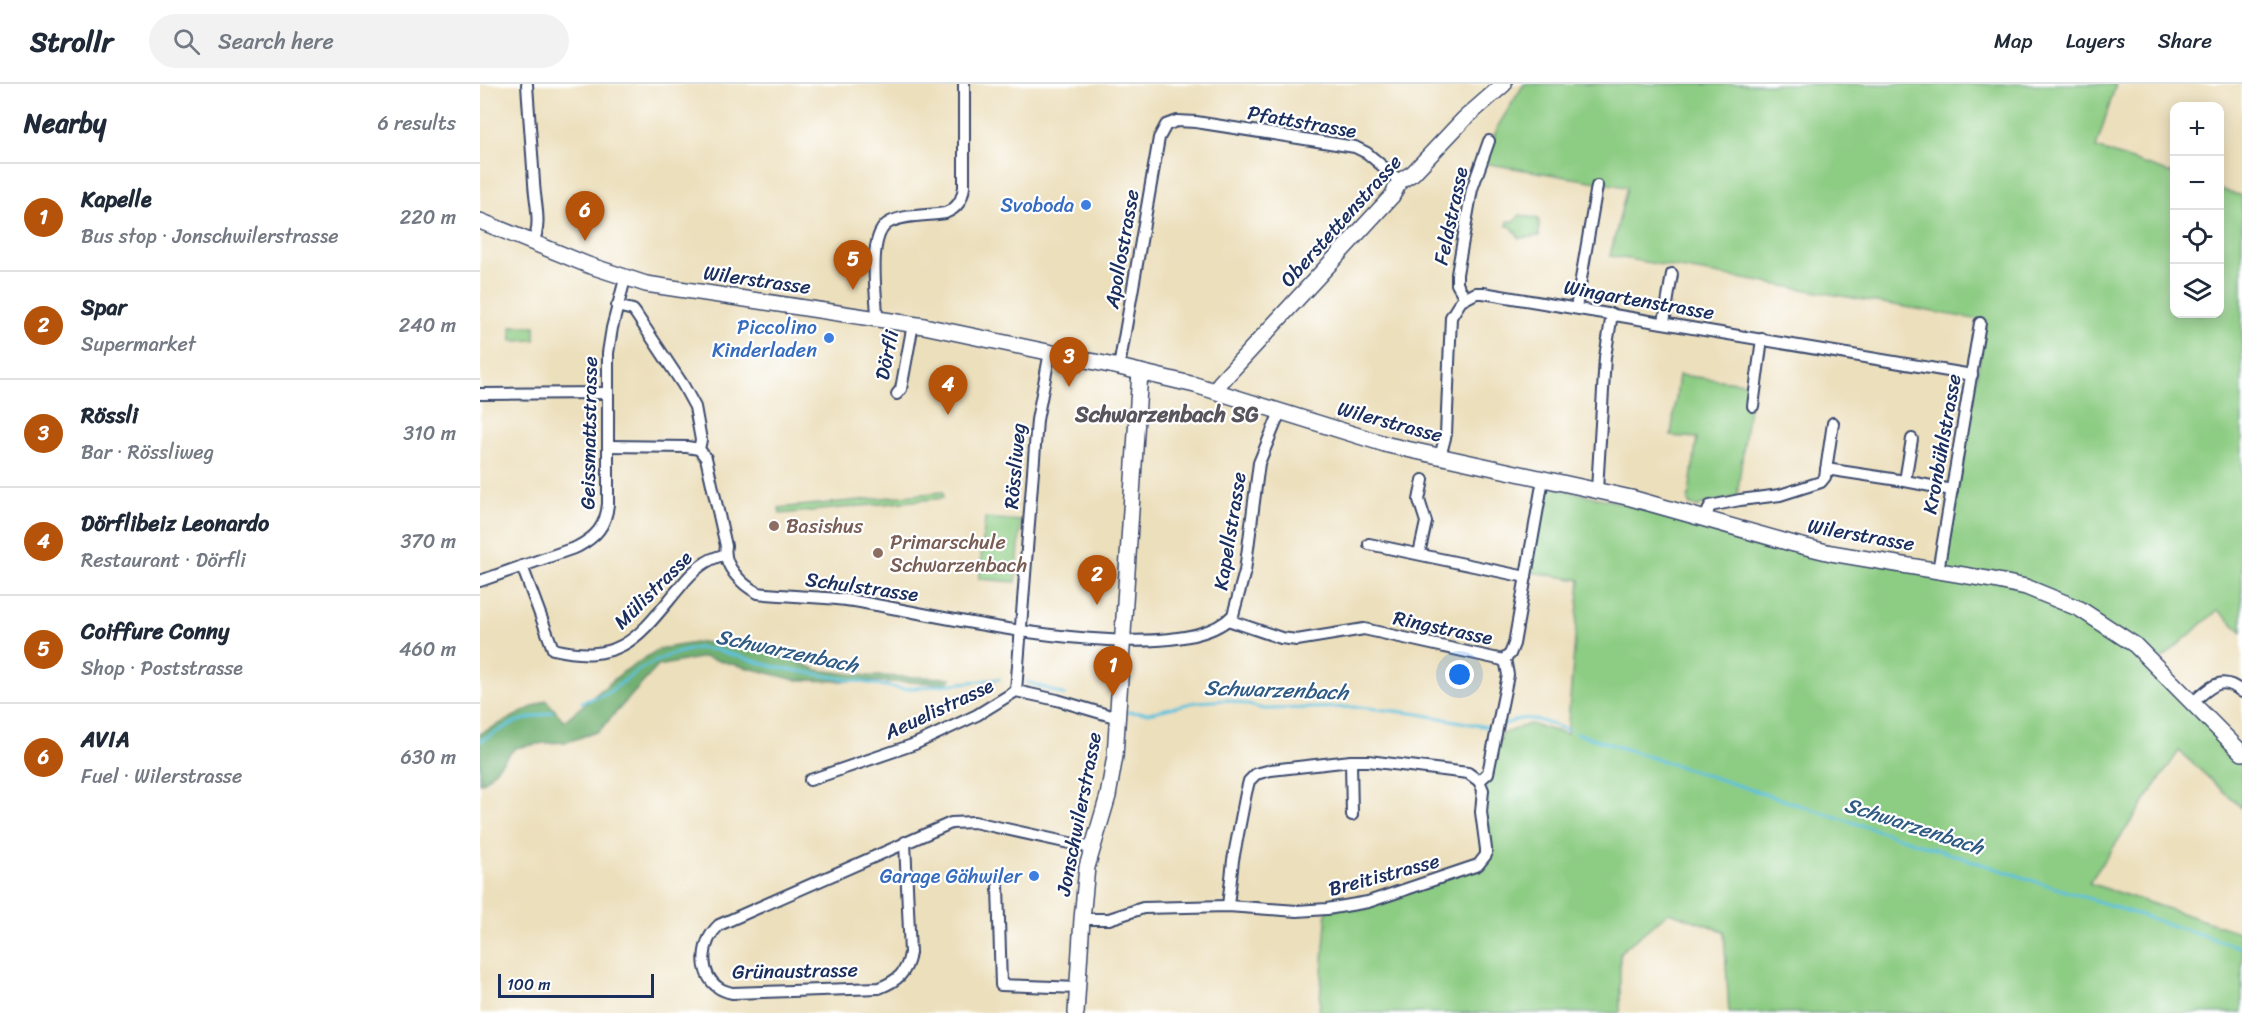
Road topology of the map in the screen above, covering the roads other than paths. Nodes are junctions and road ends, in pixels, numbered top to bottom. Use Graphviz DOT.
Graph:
graph roads {
  1 [pos="527,84"];
  2 [pos="964,84"];
  3 [pos="1504,84"];
  4 [pos="1159,138"];
  5 [pos="1489,141"];
  6 [pos="1400,182"];
  7 [pos="1597,186"];
  8 [pos="480,221"];
  9 [pos="533,243"];
  10 [pos="1672,274"];
  11 [pos="626,279"];
  12 [pos="1465,298"];
  13 [pos="617,306"];
  14 [pos="1576,308"];
  15 [pos="1612,314"];
  16 [pos="878,318"];
  17 [pos="1664,322"];
  18 [pos="1980,323"];
  19 [pos="913,324"];
  20 [pos="1762,339"];
  21 [pos="1050,352"];
  22 [pos="1119,367"];
  23 [pos="1140,372"];
  24 [pos="1972,375"];
  25 [pos="1217,392"];
  26 [pos="607,393"];
  27 [pos="480,394"];
  28 [pos="897,394"];
  29 [pos="1753,406"];
  30 [pos="1280,412"];
  31 [pos="1833,423"];
  32 [pos="1912,439"];
  33 [pos="608,446"];
  34 [pos="699,449"];
  35 [pos="1440,457"];
  36 [pos="1826,469"];
  37 [pos="1543,479"];
  38 [pos="1423,480"];
  39 [pos="1905,481"];
  40 [pos="1597,490"];
  41 [pos="1952,490"];
  42 [pos="1705,519"];
  43 [pos="1369,544"];
  44 [pos="1419,554"];
  45 [pos="724,555"];
  46 [pos="522,566"];
  47 [pos="1938,571"];
  48 [pos="1526,577"];
  49 [pos="480,581"];
  50 [pos="1228,620"];
  51 [pos="1019,632"];
  52 [pos="1123,640"];
  53 [pos="1503,660"];
  54 [pos="1016,691"];
  55 [pos="2242,692"];
  56 [pos="2193,702"];
  57 [pos="1118,718"];
  58 [pos="2242,753"];
  59 [pos="1351,762"];
  60 [pos="810,780"];
  61 [pos="1479,781"];
  62 [pos="1352,815"];
  63 [pos="905,842"];
  64 [pos="1092,848"];
  65 [pos="998,887"];
  66 [pos="1228,906"];
  67 [pos="1082,919"];
  68 [pos="1078,988"];
  69 [pos="1076,1013"];
  1 -- 9 [label="street"];
  2 -- 16 [label="street"];
  3 -- 6 [label="main road, Oberstettenstrasse"];
  4 -- 6 [label="street, Pfattstrasse"];
  4 -- 22 [label="street, Apollostrasse"];
  5 -- 12 [label="street, Feldstrasse"];
  6 -- 25 [label="main road, Oberstettenstrasse"];
  7 -- 14 [label="street"];
  8 -- 9 [label="main road, Wilerstrasse"];
  9 -- 11 [label="main road, Wilerstrasse"];
  10 -- 17 [label="street"];
  11 -- 13 [label="street, Geissmattstrasse"];
  11 -- 16 [label="main road, Wilerstrasse"];
  12 -- 14 [label="street, Wingartenstrasse"];
  12 -- 35 [label="street"];
  13 -- 26 [label="street, Geissmattstrasse"];
  13 -- 34 [label="street, Schulstrasse"];
  14 -- 15 [label="street, Wingartenstrasse"];
  15 -- 17 [label="street, Wingartenstrasse"];
  15 -- 40 [label="street"];
  16 -- 19 [label="main road, Wilerstrasse"];
  17 -- 20 [label="street, Wingartenstrasse"];
  18 -- 24 [label="street, Kronbühlstrasse"];
  19 -- 21 [label="main road, Wilerstrasse"];
  19 -- 28 [label="street, Dörfli"];
  20 -- 24 [label="street, Wingartenstrasse"];
  20 -- 29 [label="street"];
  21 -- 22 [label="main road, Wilerstrasse"];
  21 -- 51 [label="street, Rössliweg"];
  22 -- 23 [label="main road, Wilerstrasse"];
  23 -- 25 [label="main road, Wilerstrasse"];
  23 -- 52 [label="main road, Jonschwilerstrasse"];
  24 -- 41 [label="street, Kronbühlstrasse"];
  25 -- 30 [label="main road, Wilerstrasse"];
  26 -- 27 [label="street"];
  26 -- 33 [label="street, Geissmattstrasse"];
  30 -- 35 [label="main road, Wilerstrasse"];
  30 -- 50 [label="street, Kapellstrasse"];
  31 -- 36 [label="street"];
  32 -- 39 [label="street"];
  33 -- 34 [label="street"];
  33 -- 46 [label="street, Geissmattstrasse"];
  34 -- 45 [label="street, Schulstrasse"];
  35 -- 37 [label="main road, Wilerstrasse"];
  36 -- 39 [label="street"];
  36 -- 42 [label="street"];
  37 -- 40 [label="main road, Wilerstrasse"];
  37 -- 48 [label="street, Ringstrasse"];
  38 -- 44 [label="street"];
  39 -- 41 [label="street"];
  40 -- 42 [label="main road, Wilerstrasse"];
  41 -- 47 [label="street, Kronbühlstrasse"];
  42 -- 47 [label="main road, Wilerstrasse"];
  43 -- 44 [label="street"];
  44 -- 48 [label="street"];
  45 -- 46 [label="street, Mülistrasse"];
  45 -- 51 [label="street, Schulstrasse"];
  46 -- 49 [label="street, Geissmattstrasse"];
  47 -- 56 [label="main road, Wilerstrasse"];
  48 -- 53 [label="street, Ringstrasse"];
  50 -- 52 [label="street, Kapellstrasse"];
  50 -- 53 [label="street, Ringstrasse"];
  51 -- 52 [label="street, Schulstrasse"];
  51 -- 54 [label="street, Rössliweg"];
  52 -- 57 [label="main road, Jonschwilerstrasse"];
  53 -- 61 [label="street"];
  54 -- 57 [label="street, Aeuelistrasse"];
  54 -- 60 [label="street, Aeuelistrasse"];
  55 -- 56 [label="street"];
  56 -- 58 [label="main road, Wilerstrasse"];
  57 -- 64 [label="main road, Jonschwilerstrasse"];
  59 -- 61 [label="street"];
  59 -- 62 [label="street"];
  59 -- 66 [label="street"];
  61 -- 66 [label="street, Breitistrasse"];
  63 -- 63 [label="street, Grünaustrasse"];
  63 -- 64 [label="street, Grünaustrasse"];
  64 -- 67 [label="main road, Jonschwilerstrasse"];
  65 -- 68 [label="street"];
  66 -- 67 [label="street, Breitistrasse"];
  67 -- 68 [label="main road, Jonschwilerstrasse"];
  68 -- 69 [label="main road, Jonschwilerstrasse"];
}
